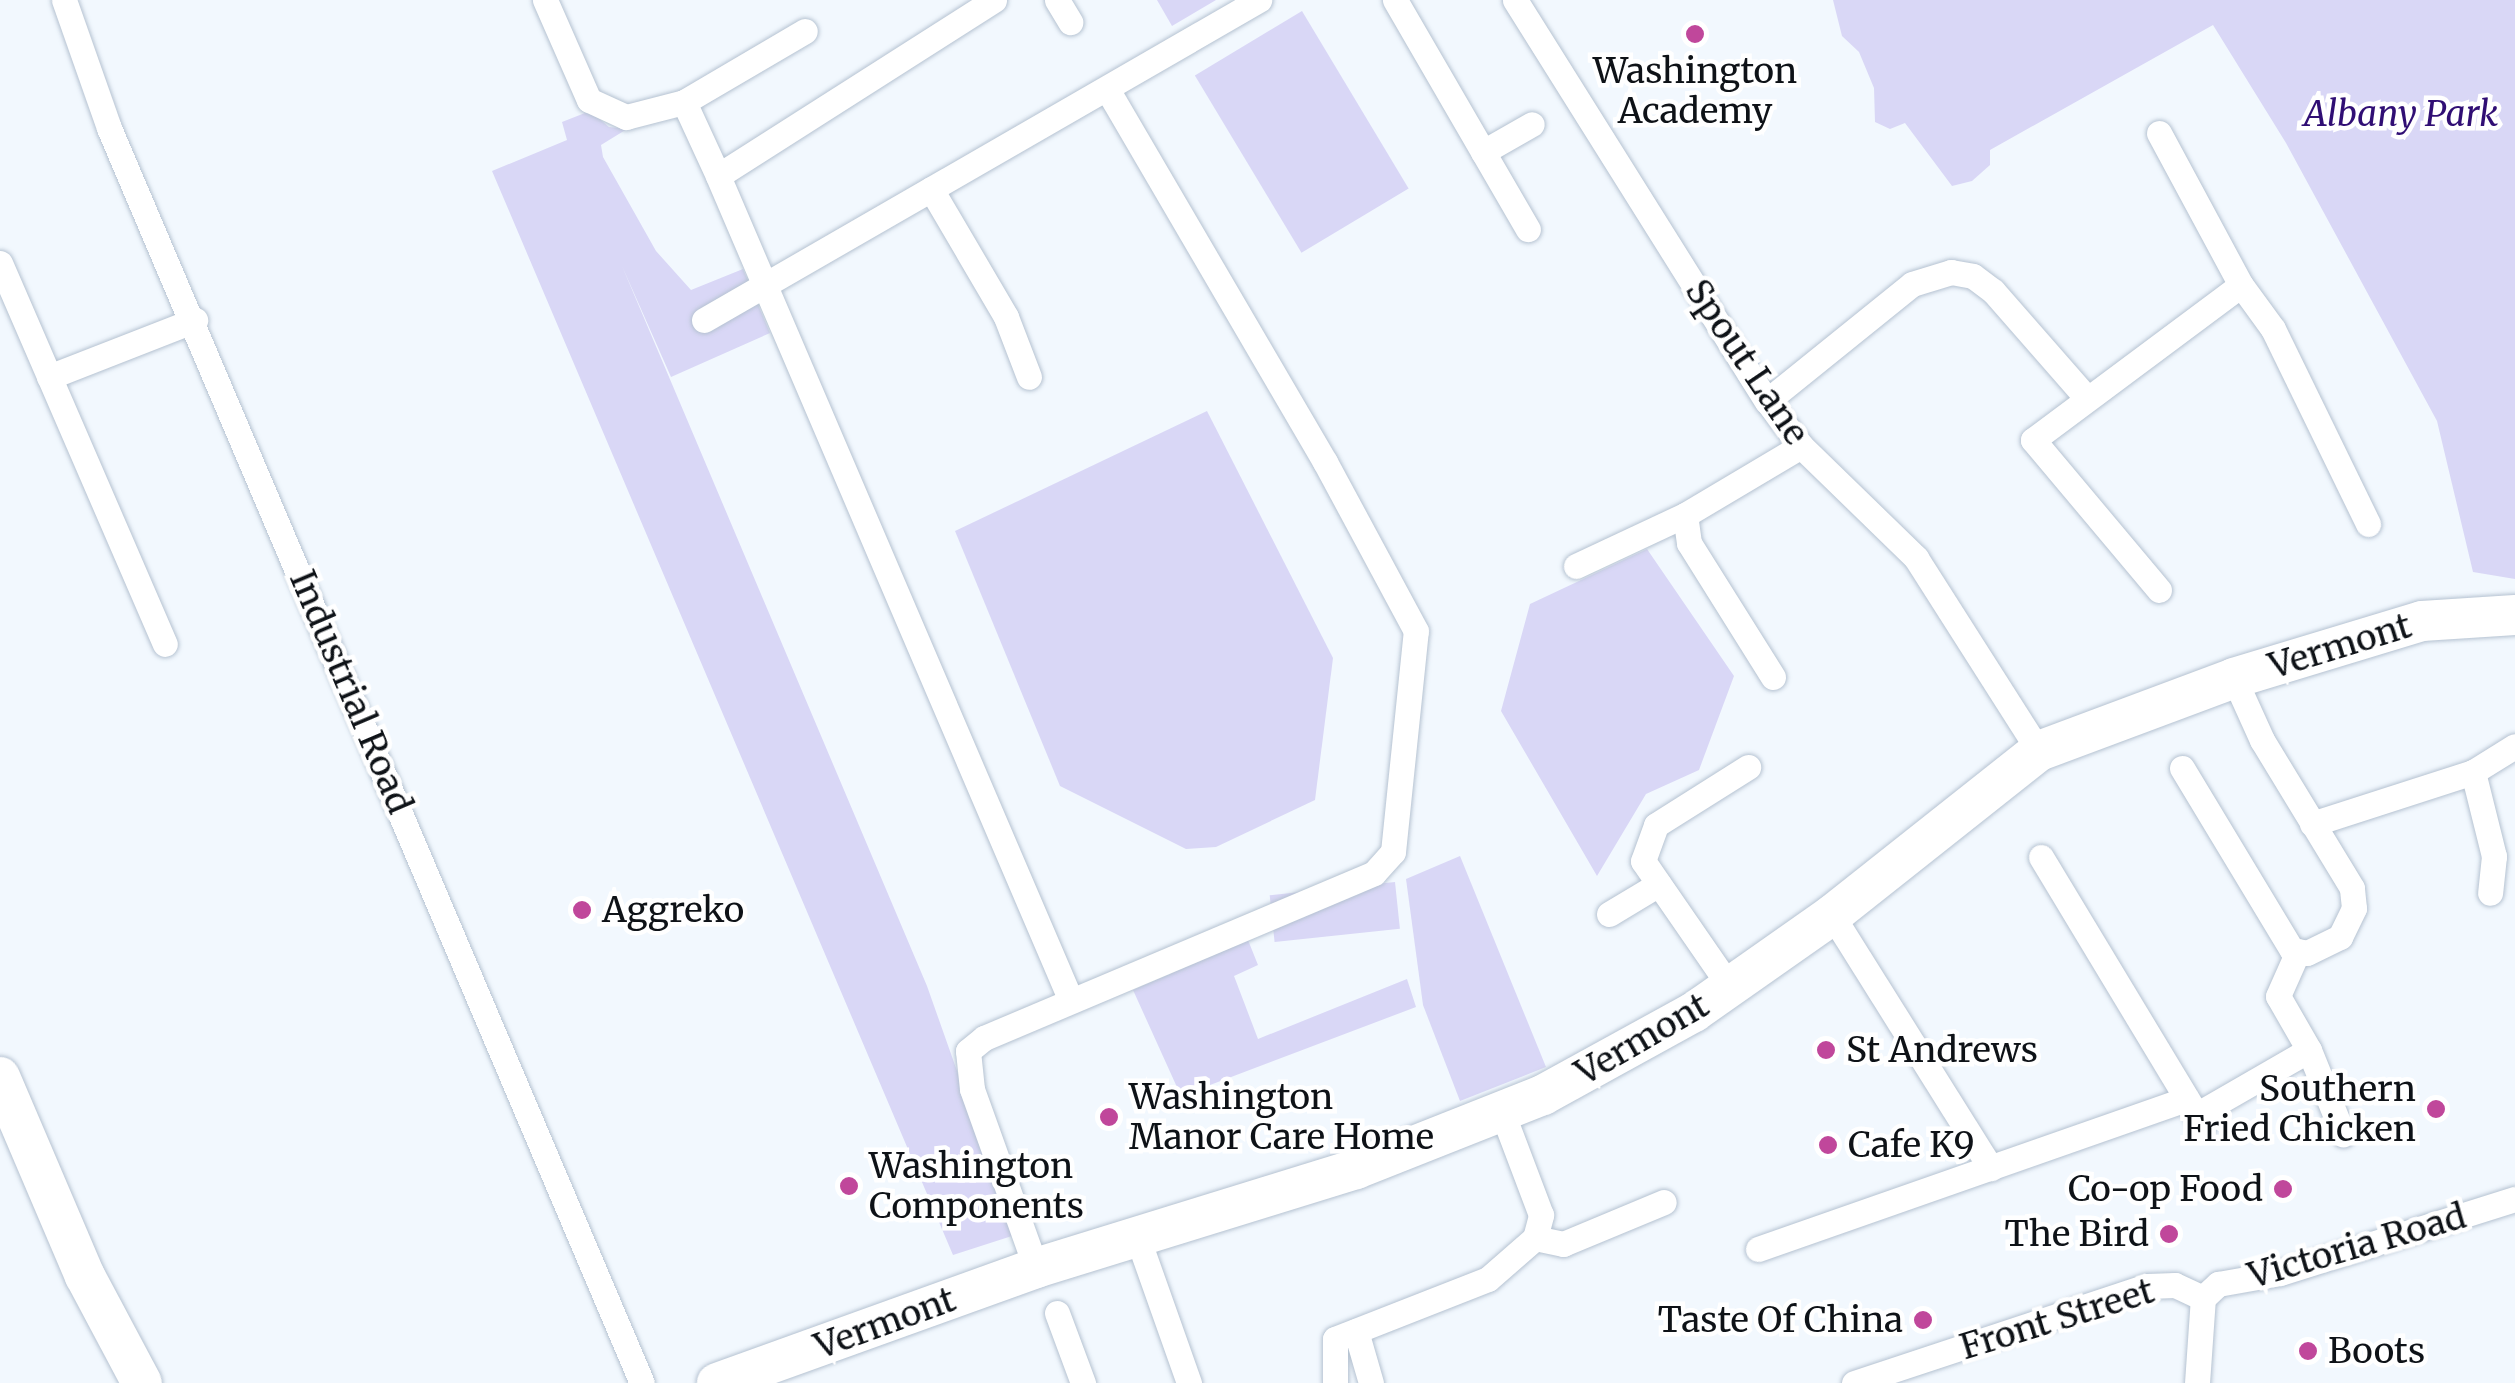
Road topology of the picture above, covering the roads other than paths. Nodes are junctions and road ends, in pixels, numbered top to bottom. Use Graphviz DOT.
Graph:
graph roads {
  1 [pos="64,0"];
  2 [pos="545,0"];
  3 [pos="994,0"];
  4 [pos="1259,0"];
  5 [pos="1395,0"];
  6 [pos="1515,0"];
  7 [pos="805,31"];
  8 [pos="1107,89"];
  9 [pos="684,102"];
  10 [pos="1532,124"];
  11 [pos="2158,133"];
  12 [pos="1484,152"];
  13 [pos="718,176"];
  14 [pos="931,189"];
  15 [pos="1528,229"];
  16 [pos="0,263"];
  17 [pos="2241,285"];
  18 [pos="761,286"];
  19 [pos="194,320"];
  20 [pos="704,320"];
  21 [pos="49,377"];
  22 [pos="1029,377"];
  23 [pos="2085,396"];
  24 [pos="1767,401"];
  25 [pos="1801,446"];
  26 [pos="1685,515"];
  27 [pos="2368,524"];
  28 [pos="1576,566"];
  29 [pos="2159,590"];
  30 [pos="2515,615"];
  31 [pos="164,644"];
  32 [pos="1773,677"];
  33 [pos="2234,678"];
  34 [pos="2515,746"];
  35 [pos="2039,751"];
  36 [pos="1748,766"];
  37 [pos="2182,768"];
  38 [pos="2473,772"];
  39 [pos="2312,824"];
  40 [pos="2041,857"];
  41 [pos="1659,884"];
  42 [pos="2490,893"];
  43 [pos="1610,914"];
  44 [pos="1832,915"];
  45 [pos="2298,951"];
  46 [pos="1730,987"];
  47 [pos="1071,1001"];
  48 [pos="2309,1050"];
  49 [pos="0,1076"];
  50 [pos="1501,1109"];
  51 [pos="2195,1113"];
  52 [pos="2343,1134"];
  53 [pos="1991,1168"];
  54 [pos="2515,1200"];
  55 [pos="1664,1202"];
  56 [pos="1137,1236"];
  57 [pos="1535,1238"];
  58 [pos="1758,1248"];
  59 [pos="1036,1268"];
  60 [pos="2203,1298"];
  61 [pos="1057,1313"];
  62 [pos="1356,1331"];
  63 [pos="142,1383"];
  64 [pos="642,1383"];
  65 [pos="717,1383"];
  66 [pos="1083,1383"];
  67 [pos="1189,1383"];
  68 [pos="1336,1383"];
  69 [pos="1371,1383"];
  70 [pos="1854,1383"];
  71 [pos="2197,1383"];
  1 -- 19 [label="street, Industrial Road"];
  2 -- 9 [label="street"];
  3 -- 13 [label="street"];
  4 -- 8 [label="street"];
  5 -- 12 [label="street"];
  6 -- 24 [label="street, Spout Lane"];
  7 -- 9 [label="street"];
  8 -- 14 [label="street"];
  8 -- 47 [label="street"];
  9 -- 13 [label="street"];
  10 -- 12 [label="street"];
  11 -- 17 [label="street"];
  12 -- 15 [label="street"];
  13 -- 18 [label="street"];
  14 -- 18 [label="street"];
  14 -- 22 [label="street"];
  16 -- 21 [label="street"];
  17 -- 23 [label="street"];
  17 -- 27 [label="street"];
  18 -- 20 [label="street"];
  18 -- 47 [label="street"];
  19 -- 21 [label="street"];
  19 -- 64 [label="street, Industrial Road"];
  21 -- 31 [label="street"];
  23 -- 24 [label="street"];
  23 -- 29 [label="street"];
  24 -- 25 [label="street, Spout Lane"];
  25 -- 26 [label="street"];
  25 -- 35 [label="street, Spout Lane"];
  26 -- 28 [label="street"];
  26 -- 32 [label="street"];
  30 -- 33 [label="main road, Vermont"];
  33 -- 35 [label="main road, Vermont"];
  33 -- 39 [label="street"];
  34 -- 38 [label="street"];
  35 -- 44 [label="main road, Vermont"];
  36 -- 41 [label="street"];
  37 -- 45 [label="street"];
  38 -- 39 [label="street"];
  38 -- 42 [label="street"];
  39 -- 45 [label="street"];
  40 -- 51 [label="street"];
  41 -- 43 [label="street"];
  41 -- 46 [label="street"];
  44 -- 46 [label="main road, Vermont"];
  44 -- 53 [label="street"];
  45 -- 48 [label="street"];
  46 -- 50 [label="main road, Vermont"];
  47 -- 59 [label="street"];
  48 -- 51 [label="street"];
  48 -- 52 [label="street"];
  49 -- 63 [label="main road"];
  50 -- 56 [label="main road, Vermont"];
  50 -- 57 [label="street"];
  51 -- 53 [label="street"];
  53 -- 58 [label="street"];
  54 -- 60 [label="street, Victoria Road"];
  55 -- 57 [label="street"];
  56 -- 59 [label="main road, Vermont"];
  56 -- 67 [label="street"];
  57 -- 62 [label="street"];
  59 -- 65 [label="main road, Vermont"];
  60 -- 70 [label="street, Front Street"];
  60 -- 71 [label="street"];
  61 -- 66 [label="street"];
  62 -- 68 [label="street"];
  62 -- 69 [label="street"];
}
